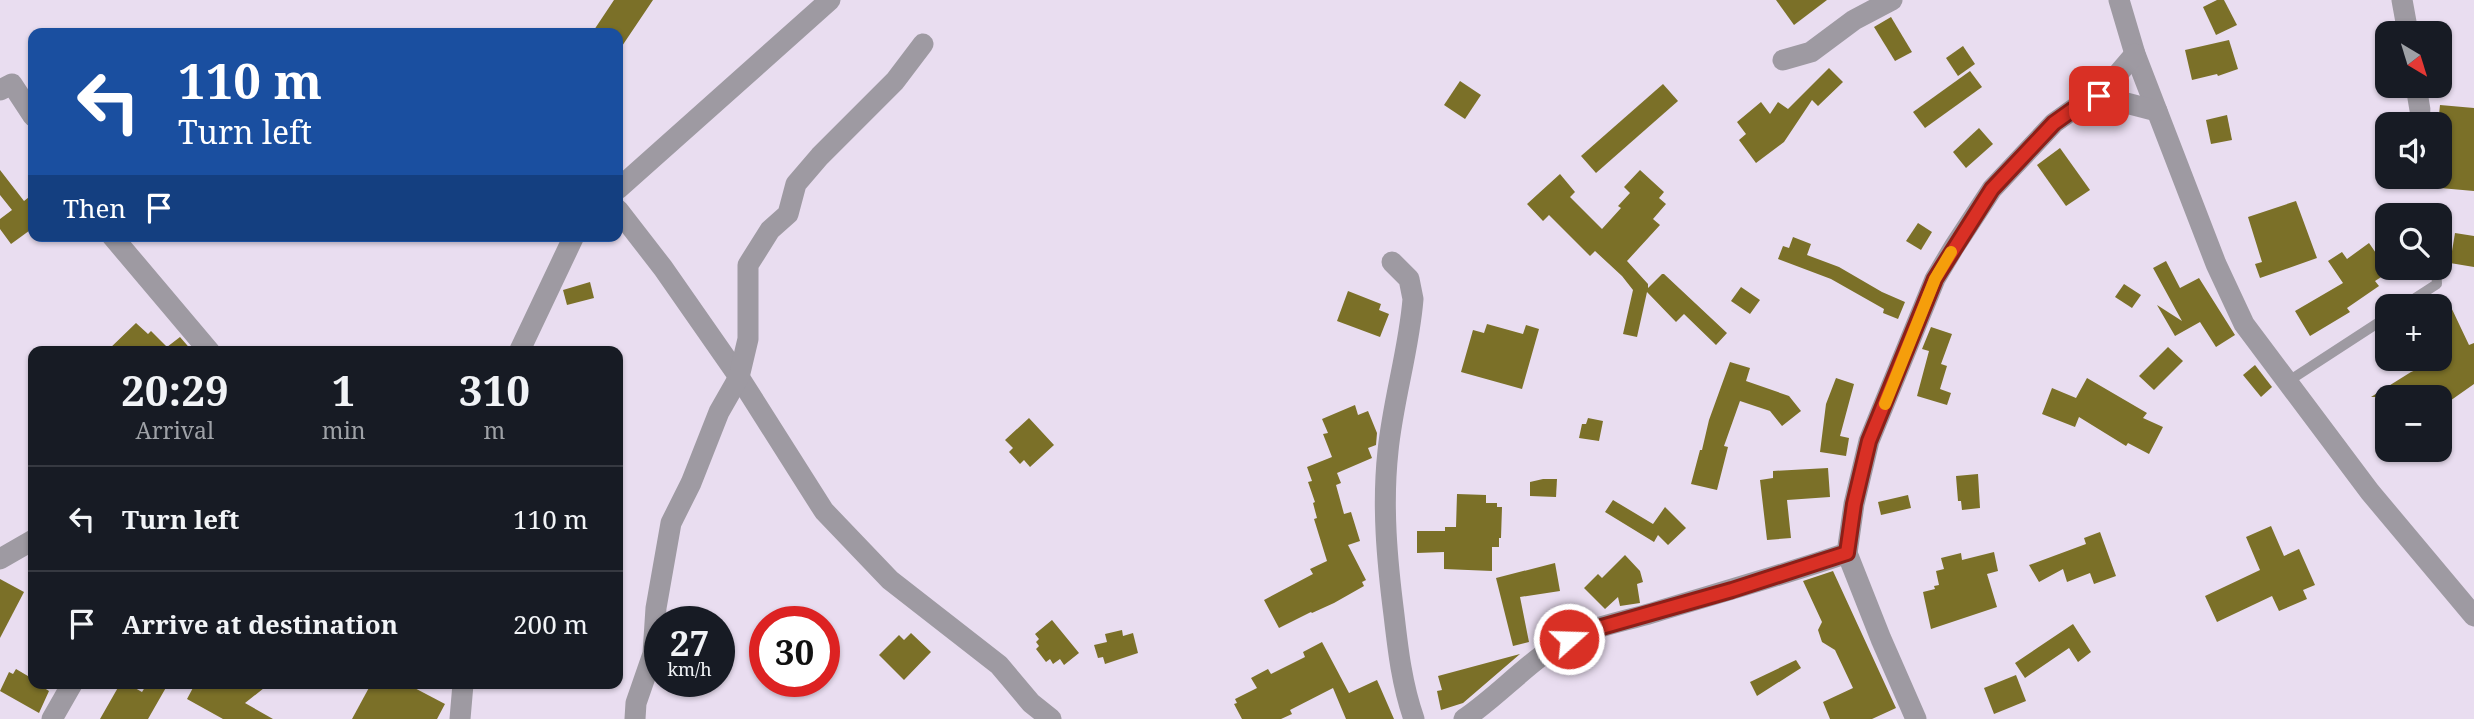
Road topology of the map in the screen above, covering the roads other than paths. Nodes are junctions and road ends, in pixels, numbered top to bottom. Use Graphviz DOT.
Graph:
graph roads {
  1 [pos="830,0"];
  2 [pos="1892,0"];
  3 [pos="2119,0"];
  4 [pos="2402,0"];
  5 [pos="2405,21"];
  6 [pos="923,44"];
  7 [pos="2135,54"];
  8 [pos="1783,60"];
  9 [pos="0,90"];
  10 [pos="2099,96"];
  11 [pos="2418,98"];
  12 [pos="28,108"];
  13 [pos="2420,110"];
  14 [pos="2157,111"];
  15 [pos="623,185"];
  16 [pos="623,216"];
  17 [pos="117,242"];
  18 [pos="571,242"];
  19 [pos="1392,262"];
  20 [pos="2437,280"];
  21 [pos="2422,294"];
  22 [pos="2375,325"];
  23 [pos="204,346"];
  24 [pos="522,346"];
  25 [pos="739,377"];
  26 [pos="2287,382"];
  27 [pos="28,543"];
  28 [pos="1847,553"];
  29 [pos="0,559"];
  30 [pos="2474,616"];
  31 [pos="69,689"];
  32 [pos="463,689"];
  33 [pos="52,719"];
  34 [pos="460,719"];
  35 [pos="635,719"];
  36 [pos="1051,719"];
  37 [pos="1414,719"];
  38 [pos="1464,719"];
  39 [pos="1916,719"];
  1 -- 15 [label="street"];
  2 -- 8 [label="street"];
  3 -- 7 [label="street"];
  4 -- 5 [label="street"];
  6 -- 25 [label="street"];
  7 -- 10 [label="street"];
  7 -- 14 [label="street"];
  9 -- 12 [label="street"];
  10 -- 14 [label="street"];
  10 -- 28 [label="street"];
  11 -- 13 [label="street"];
  14 -- 26 [label="street"];
  16 -- 25 [label="street"];
  17 -- 23 [label="street"];
  18 -- 24 [label="street"];
  19 -- 37 [label="street"];
  20 -- 21 [label="lane"];
  22 -- 26 [label="lane"];
  25 -- 35 [label="street"];
  25 -- 36 [label="street"];
  26 -- 30 [label="street"];
  27 -- 29 [label="street"];
  28 -- 38 [label="street"];
  28 -- 39 [label="street"];
  31 -- 33 [label="street"];
  32 -- 34 [label="street"];
}
